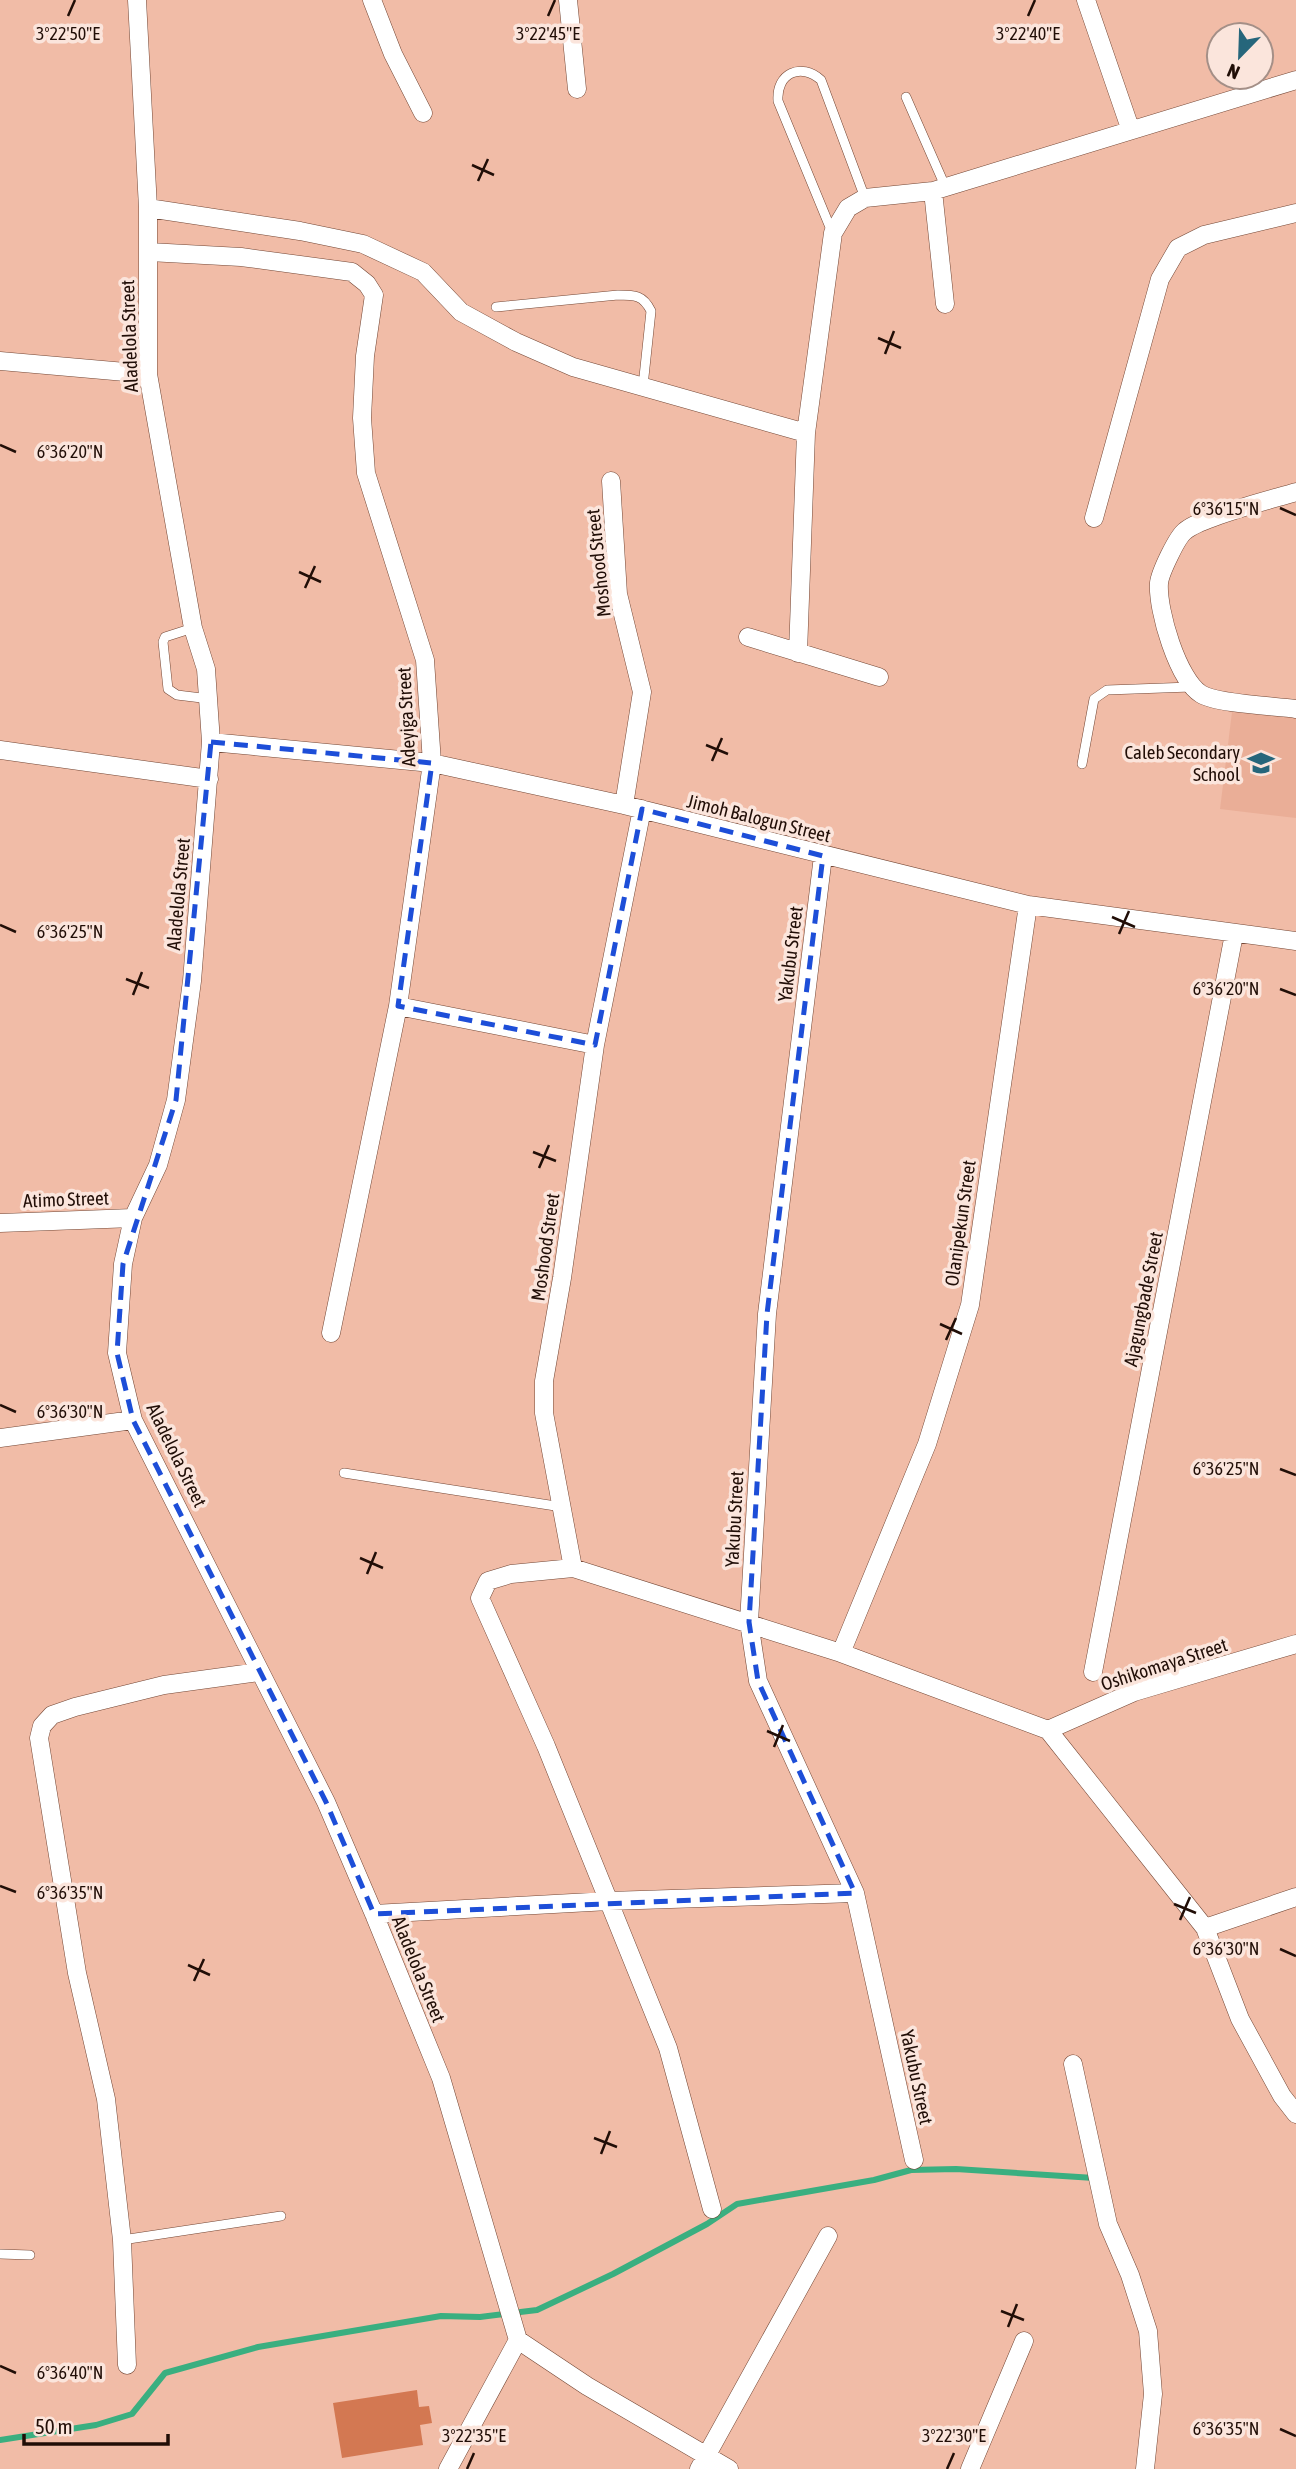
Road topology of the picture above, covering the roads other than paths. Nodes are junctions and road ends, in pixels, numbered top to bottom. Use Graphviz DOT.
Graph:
graph roads {
  1 [pos="137,0"];
  2 [pos="372,0"];
  3 [pos="568,0"];
  4 [pos="1086,0"];
  5 [pos="1296,80"];
  6 [pos="577,89"];
  7 [pos="906,97"];
  8 [pos="423,113"];
  9 [pos="1129,128"];
  10 [pos="939,189"];
  11 [pos="865,198"];
  12 [pos="148,208"];
  13 [pos="1296,213"];
  14 [pos="833,233"];
  15 [pos="149,252"];
  16 [pos="945,304"];
  17 [pos="496,307"];
  18 [pos="0,360"];
  19 [pos="148,374"];
  20 [pos="643,386"];
  21 [pos="806,433"];
  22 [pos="611,481"];
  23 [pos="1296,492"];
  24 [pos="1094,517"];
  25 [pos="193,628"];
  26 [pos="748,637"];
  27 [pos="798,653"];
  28 [pos="879,677"];
  29 [pos="1191,687"];
  30 [pos="210,699"];
  31 [pos="1296,709"];
  32 [pos="211,742"];
  33 [pos="0,750"];
  34 [pos="432,763"];
  35 [pos="1082,764"];
  36 [pos="209,779"];
  37 [pos="633,807"];
  38 [pos="823,856"];
  39 [pos="1028,905"];
  40 [pos="1234,934"];
  41 [pos="1296,941"];
  42 [pos="398,1006"];
  43 [pos="595,1045"];
  44 [pos="134,1218"];
  45 [pos="0,1223"];
  46 [pos="331,1334"];
  47 [pos="133,1420"];
  48 [pos="0,1438"];
  49 [pos="344,1473"];
  50 [pos="563,1507"];
  51 [pos="573,1568"];
  52 [pos="749,1622"];
  53 [pos="1296,1644"];
  54 [pos="841,1653"];
  55 [pos="259,1672"];
  56 [pos="1093,1672"];
  57 [pos="1048,1730"];
  58 [pos="855,1893"];
  59 [pos="1296,1897"];
  60 [pos="609,1901"];
  61 [pos="374,1914"];
  62 [pos="1205,1928"];
  63 [pos="1073,2064"];
  64 [pos="1296,2114"];
  65 [pos="914,2160"];
  66 [pos="712,2209"];
  67 [pos="281,2216"];
  68 [pos="828,2236"];
  69 [pos="122,2240"];
  70 [pos="0,2254"];
  71 [pos="30,2255"];
  72 [pos="517,2336"];
  73 [pos="1024,2341"];
  74 [pos="127,2365"];
  75 [pos="703,2463"];
  76 [pos="448,2469"];
  77 [pos="729,2469"];
  78 [pos="970,2469"];
  79 [pos="1145,2469"];
  1 -- 12 [label="street, Aladelola Street"];
  2 -- 8 [label="street"];
  3 -- 6 [label="street"];
  4 -- 9 [label="street"];
  5 -- 9 [label="street"];
  7 -- 10 [label="lane"];
  9 -- 10 [label="street"];
  10 -- 11 [label="street"];
  10 -- 16 [label="street"];
  11 -- 14 [label="street"];
  11 -- 14 [label="lane"];
  12 -- 15 [label="street, Aladelola Street"];
  12 -- 20 [label="street"];
  13 -- 24 [label="street"];
  14 -- 21 [label="street"];
  15 -- 19 [label="street, Aladelola Street"];
  15 -- 34 [label="street, Adeyiga Street"];
  17 -- 20 [label="lane"];
  18 -- 19 [label="street"];
  19 -- 25 [label="street, Aladelola Street"];
  20 -- 21 [label="street"];
  21 -- 27 [label="street"];
  22 -- 37 [label="street, Moshood Street"];
  23 -- 29 [label="street"];
  25 -- 30 [label="street, Aladelola Street"];
  25 -- 30 [label="lane"];
  26 -- 27 [label="street"];
  27 -- 28 [label="street"];
  29 -- 31 [label="street"];
  29 -- 35 [label="lane"];
  30 -- 32 [label="street, Aladelola Street"];
  32 -- 34 [label="street, Jimoh Balogun Street"];
  32 -- 36 [label="street, Aladelola Street"];
  33 -- 36 [label="street"];
  34 -- 37 [label="street, Jimoh Balogun Street"];
  34 -- 42 [label="street, Adeyiga Street"];
  36 -- 44 [label="street, Aladelola Street"];
  37 -- 38 [label="street, Jimoh Balogun Street"];
  37 -- 43 [label="street, Moshood Street"];
  38 -- 39 [label="street, Jimoh Balogun Street"];
  38 -- 52 [label="street, Yakubu Street"];
  39 -- 40 [label="street, Jimoh Balogun Street"];
  39 -- 54 [label="street, Olanipekun Street"];
  40 -- 41 [label="street, Jimoh Balogun Street"];
  40 -- 56 [label="street, Ajagungbade Street"];
  42 -- 43 [label="street"];
  42 -- 46 [label="street, Adeyiga Street"];
  43 -- 50 [label="street, Moshood Street"];
  44 -- 45 [label="street, Atimo Street"];
  44 -- 47 [label="street, Aladelola Street"];
  47 -- 48 [label="street"];
  47 -- 55 [label="street, Aladelola Street"];
  49 -- 50 [label="lane"];
  50 -- 51 [label="street, Moshood Street"];
  51 -- 52 [label="street"];
  51 -- 60 [label="street"];
  52 -- 54 [label="street"];
  52 -- 58 [label="street, Yakubu Street"];
  53 -- 57 [label="street, Oshikomaya Street"];
  54 -- 57 [label="street"];
  55 -- 61 [label="street, Aladelola Street"];
  55 -- 69 [label="street"];
  57 -- 62 [label="street"];
  58 -- 60 [label="street"];
  58 -- 65 [label="street, Yakubu Street"];
  59 -- 62 [label="street"];
  60 -- 61 [label="street"];
  60 -- 66 [label="street"];
  61 -- 72 [label="street, Aladelola Street"];
  62 -- 64 [label="street"];
  63 -- 79 [label="street"];
  67 -- 69 [label="lane"];
  68 -- 75 [label="street"];
  69 -- 74 [label="street"];
  70 -- 71 [label="lane"];
  72 -- 75 [label="street"];
  72 -- 76 [label="street"];
  73 -- 78 [label="street"];
  75 -- 77 [label="street"];
}
